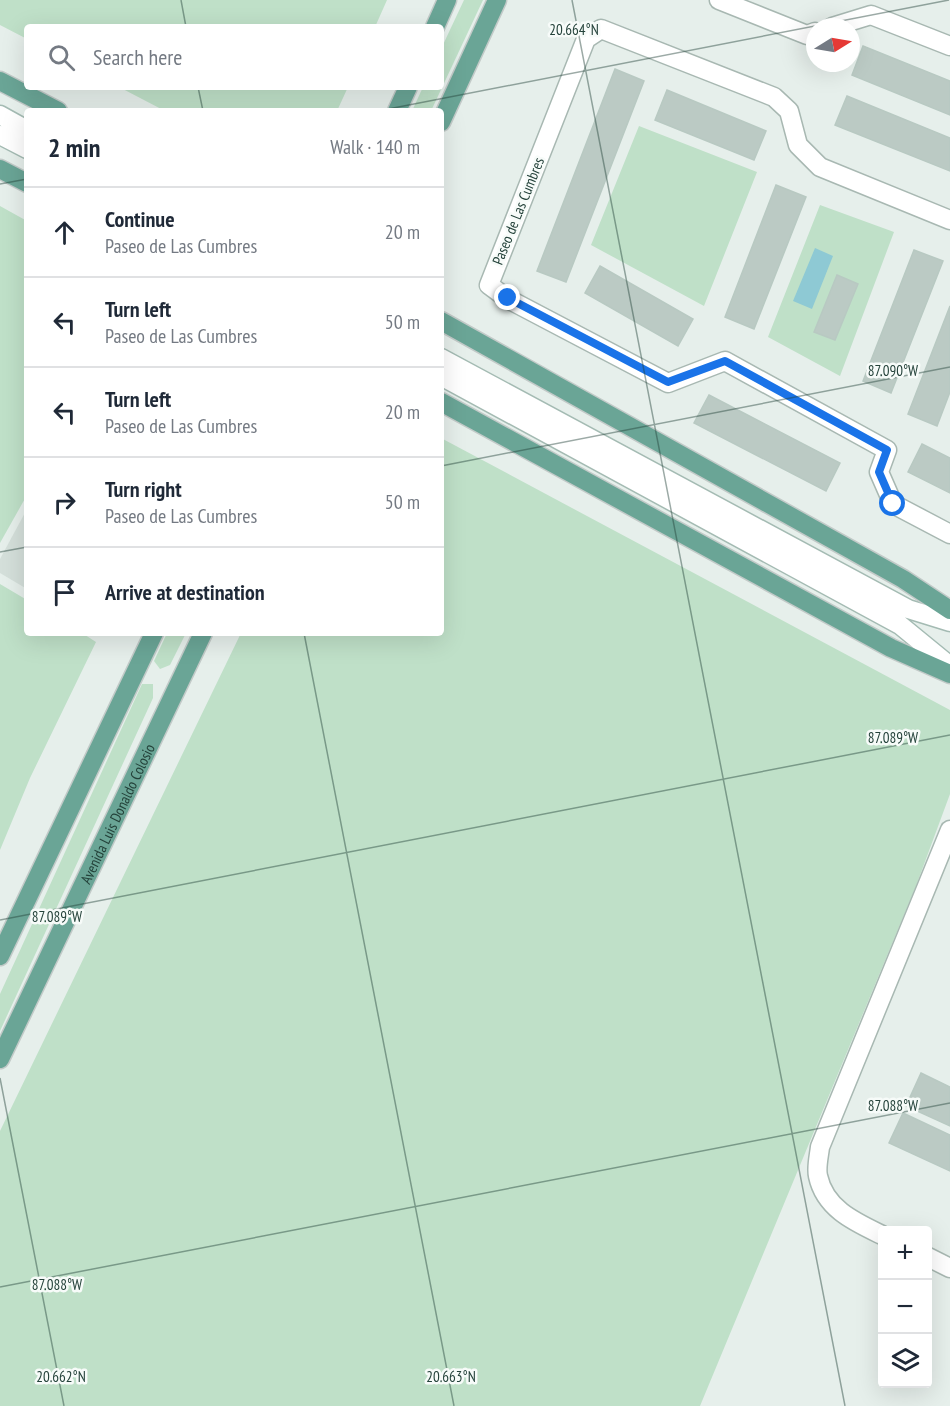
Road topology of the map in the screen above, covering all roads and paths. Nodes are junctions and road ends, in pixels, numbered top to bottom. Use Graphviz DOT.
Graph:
graph roads {
  1 [pos="447,0"];
  2 [pos="497,0"];
  3 [pos="719,0"];
  4 [pos="860,18"];
  5 [pos="436,24"];
  6 [pos="806,35"];
  7 [pos="950,46"];
  8 [pos="0,81"];
  9 [pos="407,90"];
  10 [pos="52,108"];
  11 [pos="398,108"];
  12 [pos="0,115"];
  13 [pos="444,115"];
  14 [pos="24,128"];
  15 [pos="0,135"];
  16 [pos="24,147"];
  17 [pos="0,169"];
  18 [pos="24,181"];
  19 [pos="950,220"];
  20 [pos="444,323"];
  21 [pos="444,360"];
  22 [pos="444,378"];
  23 [pos="444,404"];
  24 [pos="950,534"];
  25 [pos="950,610"];
  26 [pos="904,617"];
  27 [pos="950,622"];
  28 [pos="153,636"];
  29 [pos="202,636"];
  30 [pos="950,666"];
  31 [pos="950,674"];
  32 [pos="950,830"];
  33 [pos="0,956"];
  34 [pos="0,1059"];
  35 [pos="878,1233"];
  36 [pos="932,1259"];
  37 [pos="950,1268"];
  1 -- 5 [label="main road"];
  2 -- 13 [label="main road"];
  3 -- 6 [label="street"];
  4 -- 7 [label="street"];
  8 -- 10 [label="main road"];
  9 -- 11 [label="main road"];
  12 -- 14 [label="street"];
  15 -- 16 [label="street"];
  17 -- 18 [label="main road"];
  19 -- 24 [label="street, Paseo de Las Cumbres"];
  20 -- 25 [label="main road"];
  21 -- 26 [label="street"];
  22 -- 26 [label="street"];
  23 -- 31 [label="main road"];
  26 -- 27 [label="street"];
  26 -- 30 [label="street"];
  28 -- 33 [label="main road"];
  29 -- 34 [label="main road, Avenida Luis Donaldo Colosio"];
  32 -- 35 [label="street"];
  36 -- 37 [label="street"];
}
